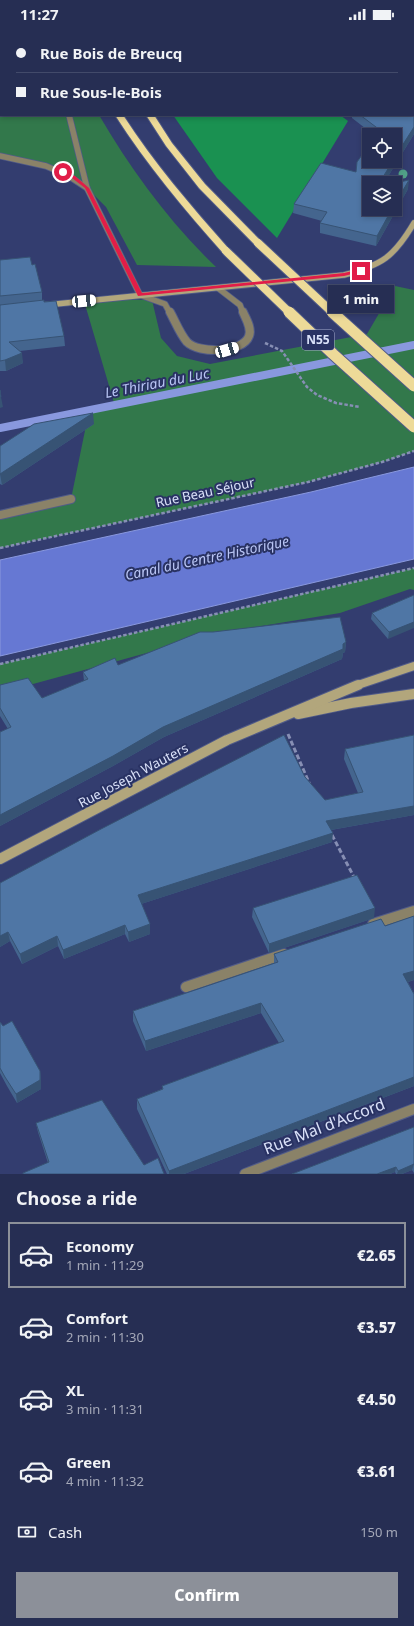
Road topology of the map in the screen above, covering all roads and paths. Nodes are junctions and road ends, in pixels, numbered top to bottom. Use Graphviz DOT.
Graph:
graph roads {
  1 [pos="69,116"];
  2 [pos="120,116"];
  3 [pos="151,116"];
  4 [pos="0,156"];
  5 [pos="86,188"];
  6 [pos="414,223"];
  7 [pos="218,288"];
  8 [pos="140,295"];
  9 [pos="38,306"];
  10 [pos="282,351"];
  11 [pos="299,375"];
  12 [pos="414,386"];
  13 [pos="414,426"];
  14 [pos="414,451"];
  15 [pos="71,499"];
  16 [pos="0,515"];
  17 [pos="0,548"];
  18 [pos="414,568"];
  19 [pos="0,664"];
  20 [pos="414,666"];
  21 [pos="414,694"];
  22 [pos="280,718"];
  23 [pos="291,740"];
  24 [pos="312,789"];
  25 [pos="330,831"];
  26 [pos="0,859"];
  27 [pos="356,880"];
  28 [pos="414,911"];
  29 [pos="364,928"];
  30 [pos="297,950"];
  31 [pos="186,987"];
  32 [pos="414,1109"];
  33 [pos="245,1174"];
  1 -- 5 [label="street"];
  2 -- 13 [label="highway, N55, bridge"];
  3 -- 12 [label="highway, N55, bridge"];
  4 -- 5 [label="street"];
  5 -- 8 [label="street"];
  6 -- 7 [label="street"];
  7 -- 8 [label="street"];
  7 -- 8 [label="street"];
  8 -- 9 [label="street"];
  10 -- 11 [label="path"];
  14 -- 17 [label="path, Rue Beau Séjour"];
  15 -- 16 [label="street"];
  18 -- 19 [label="path"];
  20 -- 22 [label="street, Rue Joseph Wauters"];
  21 -- 22 [label="street, Rue Joseph Wauters"];
  22 -- 26 [label="street, Rue Joseph Wauters"];
  23 -- 24 [label="path"];
  25 -- 27 [label="path"];
  28 -- 29 [label="street"];
  30 -- 31 [label="street"];
  32 -- 33 [label="street, Rue Mal d'Accord"];
}
